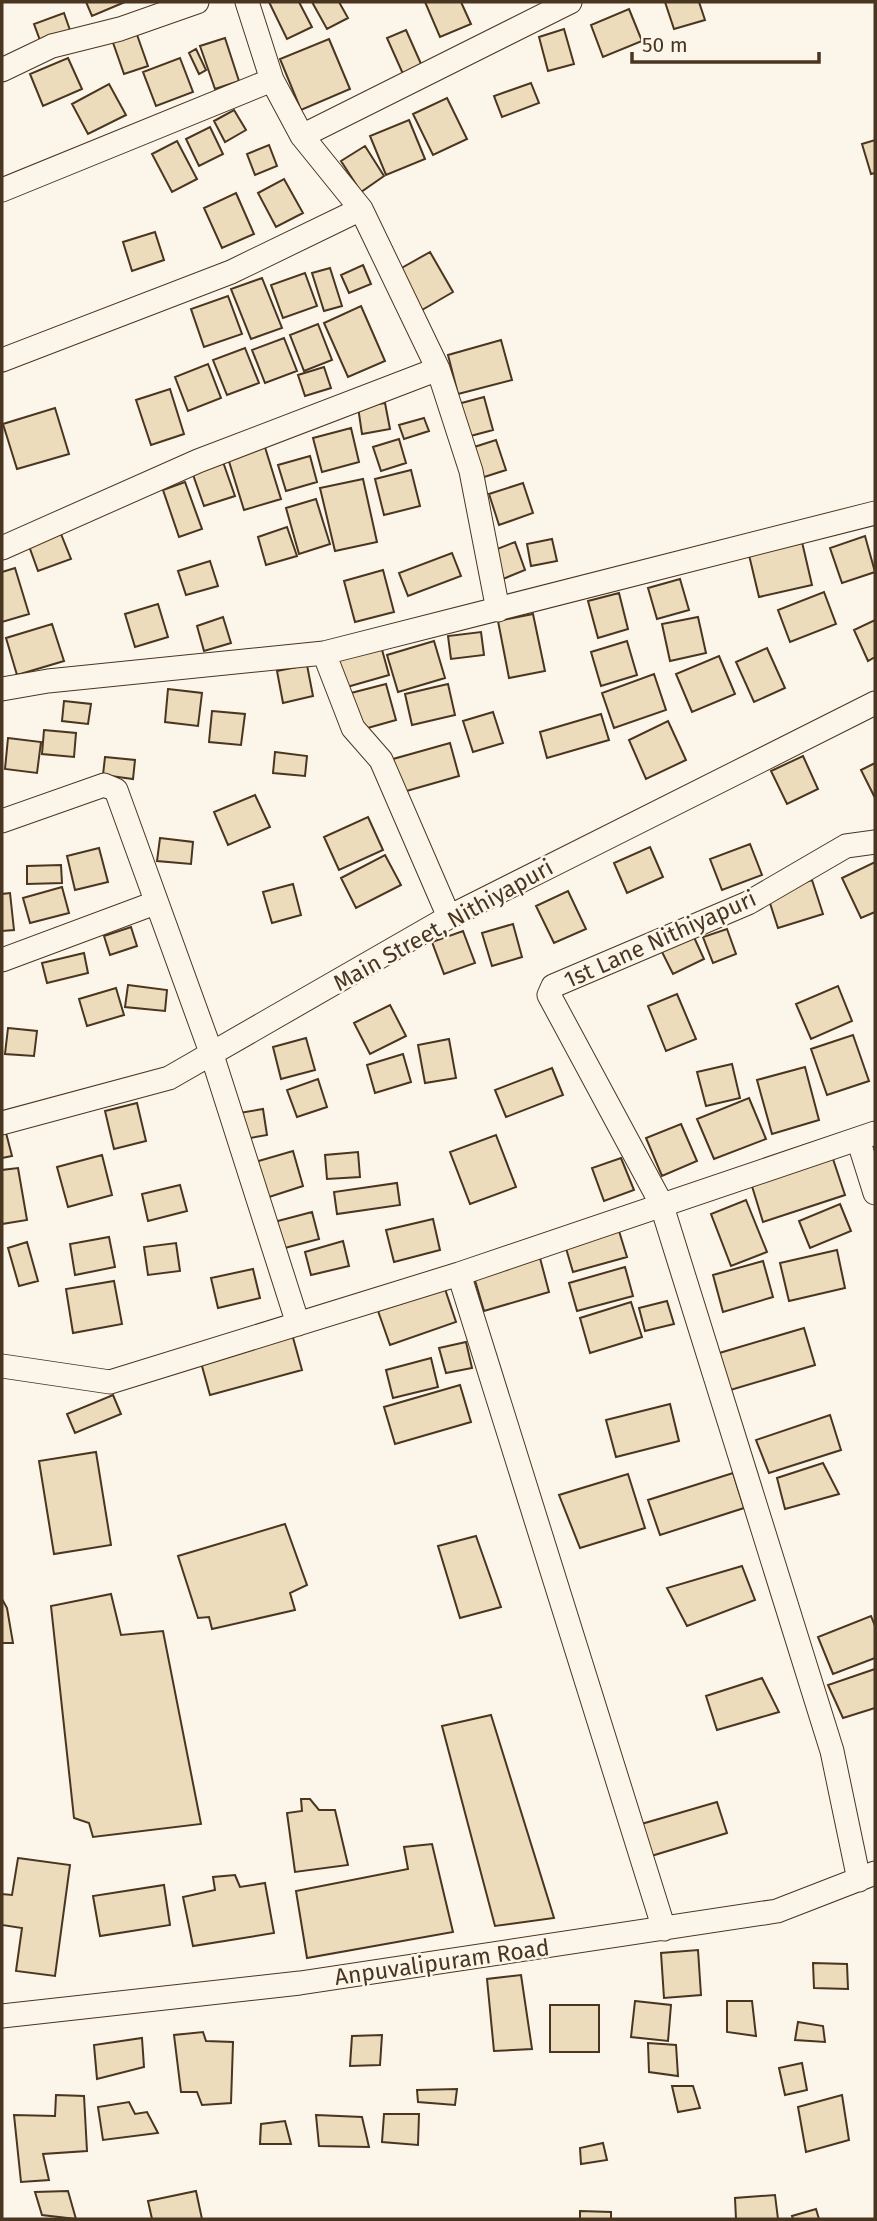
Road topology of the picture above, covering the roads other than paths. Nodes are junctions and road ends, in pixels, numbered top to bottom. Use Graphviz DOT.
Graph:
graph roads {
  1 [pos="197,2"];
  2 [pos="247,2"];
  3 [pos="570,2"];
  4 [pos="2,70"];
  5 [pos="272,80"];
  6 [pos="302,136"];
  7 [pos="2,190"];
  8 [pos="361,209"];
  9 [pos="2,360"];
  10 [pos="438,369"];
  11 [pos="875,513"];
  12 [pos="2,548"];
  13 [pos="498,611"];
  14 [pos="324,653"];
  15 [pos="2,689"];
  16 [pos="875,703"];
  17 [pos="2,821"];
  18 [pos="875,842"];
  19 [pos="155,903"];
  20 [pos="449,917"];
  21 [pos="2,960"];
  22 [pos="212,1055"];
  23 [pos="2,1123"];
  24 [pos="867,1136"];
  25 [pos="875,1193"];
  26 [pos="661,1203"];
  27 [pos="459,1274"];
  28 [pos="298,1324"];
  29 [pos="2,1366"];
  30 [pos="867,1876"];
  31 [pos="664,1929"];
  32 [pos="2,2016"];
  1 -- 4 [label="street"];
  2 -- 5 [label="street"];
  3 -- 6 [label="street"];
  5 -- 6 [label="street"];
  5 -- 7 [label="street"];
  6 -- 8 [label="street"];
  8 -- 9 [label="street"];
  8 -- 10 [label="street"];
  10 -- 12 [label="street"];
  10 -- 13 [label="street"];
  11 -- 13 [label="street"];
  13 -- 14 [label="street"];
  14 -- 15 [label="street"];
  14 -- 20 [label="street"];
  16 -- 20 [label="street, Main Street, Nithiyapuri"];
  17 -- 19 [label="street"];
  18 -- 26 [label="street, 1st Lane Nithiyapuri"];
  19 -- 21 [label="street"];
  19 -- 22 [label="street"];
  20 -- 22 [label="street, Main Street, Nithiyapuri"];
  22 -- 23 [label="street, Main Street, Nithiyapuri"];
  22 -- 28 [label="street"];
  24 -- 25 [label="street"];
  24 -- 26 [label="street"];
  26 -- 27 [label="street"];
  26 -- 30 [label="street"];
  27 -- 28 [label="street"];
  27 -- 31 [label="street"];
  28 -- 29 [label="street"];
  30 -- 31 [label="street, Anpuvalipuram Road"];
  31 -- 32 [label="street, Anpuvalipuram Road"];
}
